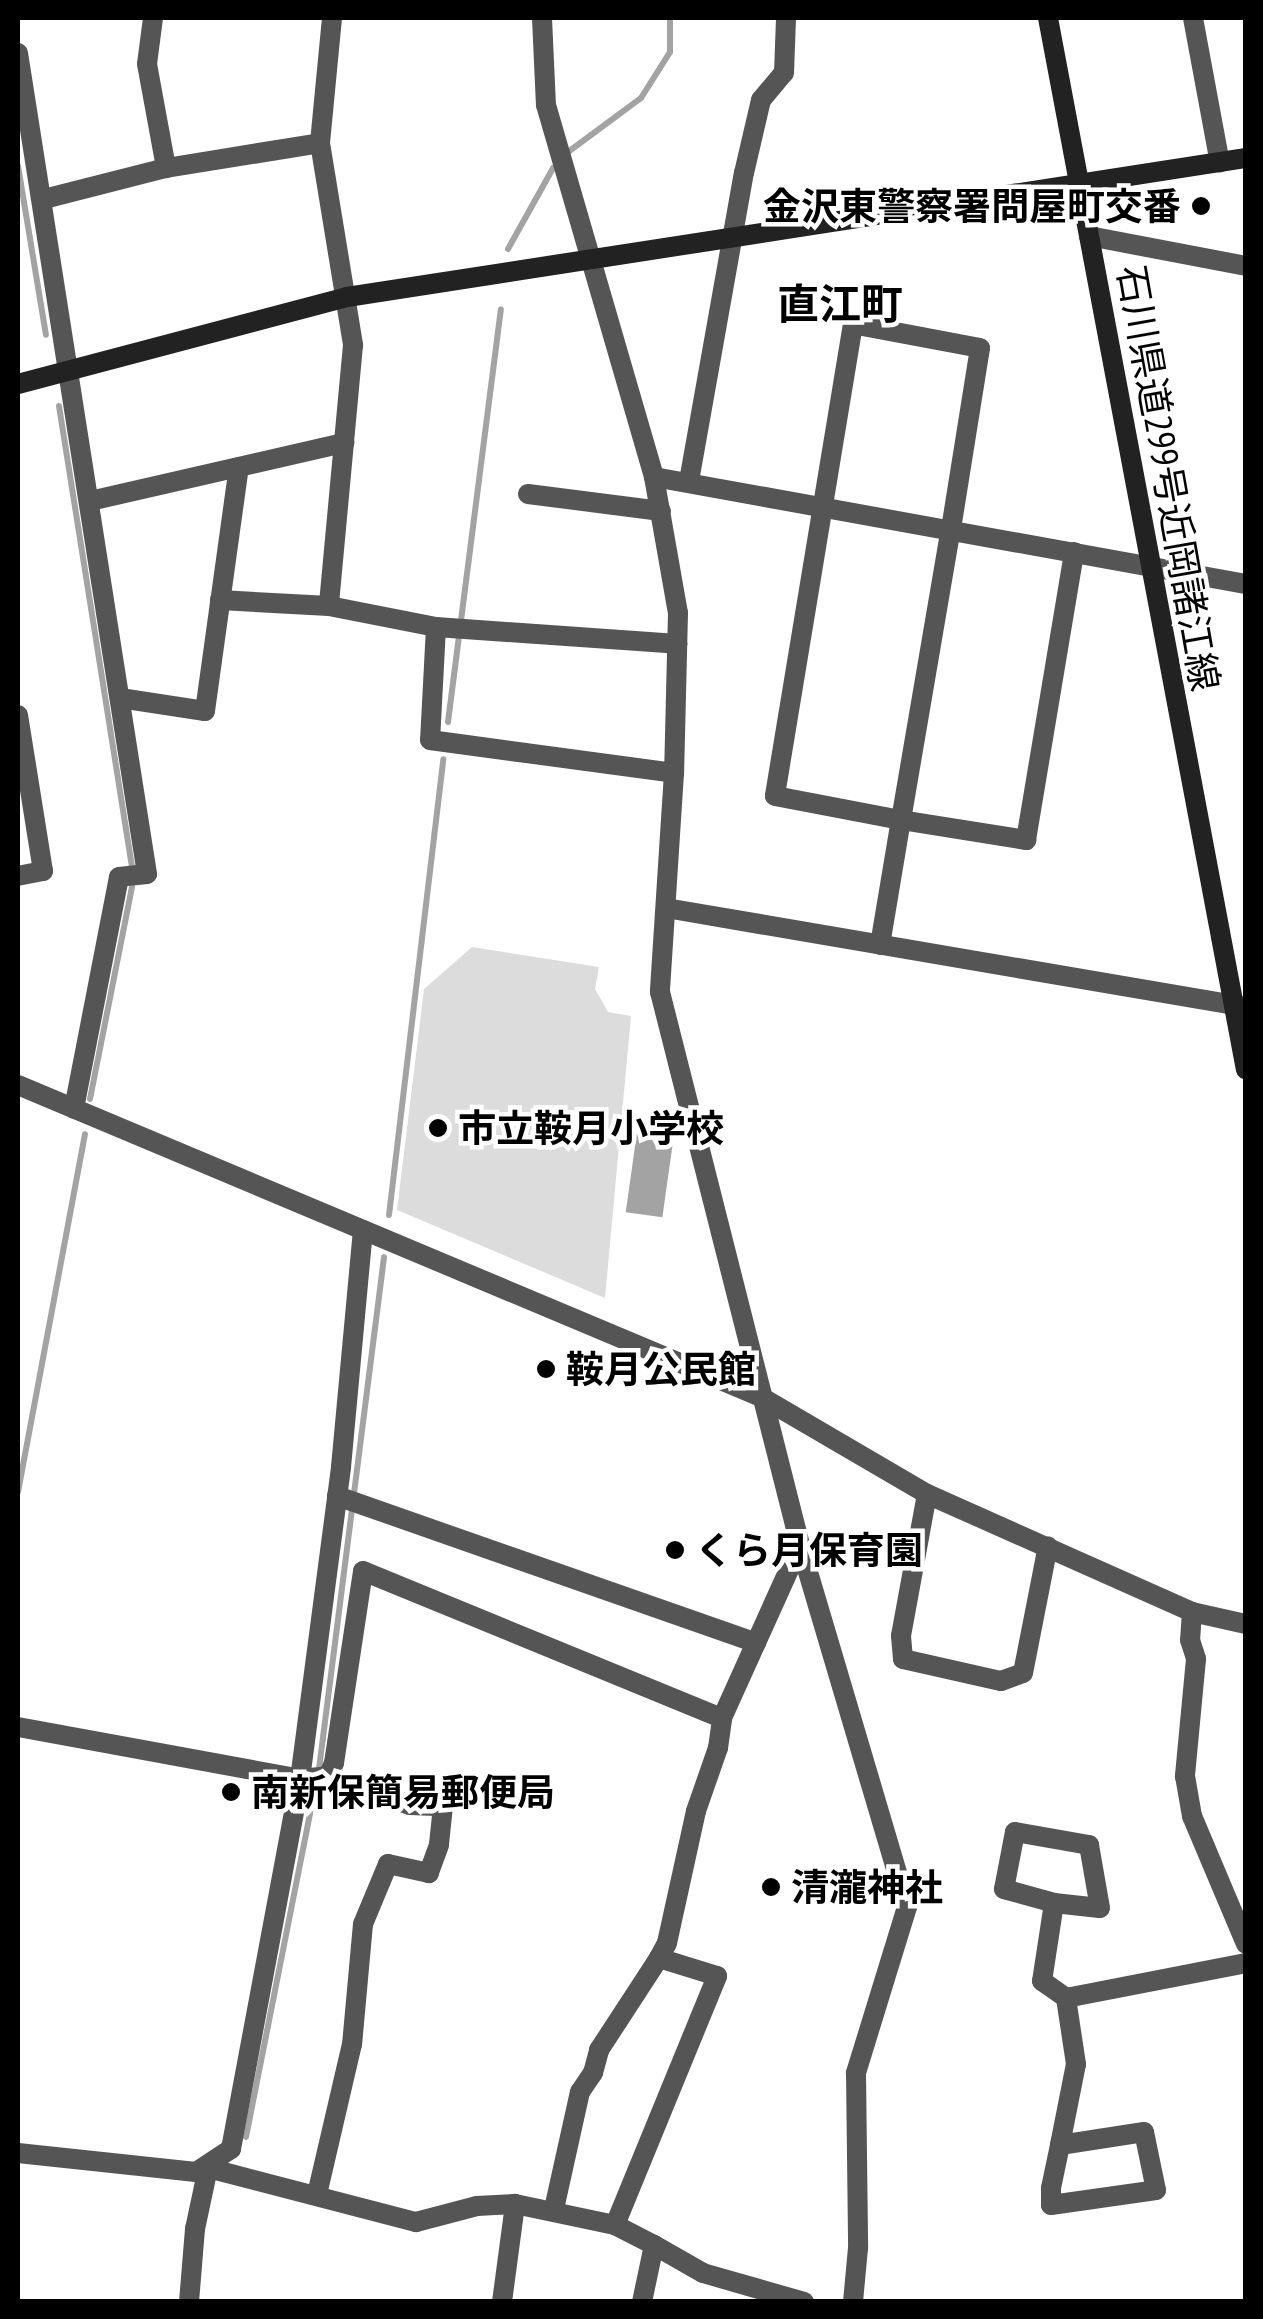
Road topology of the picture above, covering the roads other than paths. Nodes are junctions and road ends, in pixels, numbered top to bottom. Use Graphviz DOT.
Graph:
graph roads {
  1 [pos="153,18"];
  2 [pos="332,18"];
  3 [pos="542,18"];
  4 [pos="786,18"];
  5 [pos="1048,18"];
  6 [pos="1193,18"];
  7 [pos="18,53"];
  8 [pos="320,143"];
  9 [pos="1246,158"];
  10 [pos="1220,162"];
  11 [pos="166,168"];
  12 [pos="1081,186"];
  13 [pos="44,199"];
  14 [pos="1089,236"];
  15 [pos="730,240"];
  16 [pos="592,262"];
  17 [pos="1246,266"];
  18 [pos="347,297"];
  19 [pos="70,370"];
  20 [pos="18,384"];
  21 [pos="344,443"];
  22 [pos="238,467"];
  23 [pos="654,477"];
  24 [pos="689,481"];
  25 [pos="528,494"];
  26 [pos="90,501"];
  27 [pos="823,506"];
  28 [pos="661,510"];
  29 [pos="951,530"];
  30 [pos="1074,552"];
  31 [pos="1149,566"];
  32 [pos="1246,584"];
  33 [pos="220,600"];
  34 [pos="329,606"];
  35 [pos="452,628"];
  36 [pos="677,644"];
  37 [pos="120,698"];
  38 [pos="18,715"];
  39 [pos="674,772"];
  40 [pos="901,820"];
  41 [pos="18,876"];
  42 [pos="666,908"];
  43 [pos="880,945"];
  44 [pos="1239,1006"];
  45 [pos="1246,1070"];
  46 [pos="18,1085"];
  47 [pos="74,1109"];
  48 [pos="363,1230"];
  49 [pos="761,1397"];
  50 [pos="927,1494"];
  51 [pos="337,1496"];
  52 [pos="800,1544"];
  53 [pos="1048,1546"];
  54 [pos="1192,1612"];
  55 [pos="1246,1624"];
  56 [pos="756,1643"];
  57 [pos="722,1718"];
  58 [pos="18,1727"];
  59 [pos="328,1776"];
  60 [pos="300,1779"];
  61 [pos="1054,1903"];
  62 [pos="1246,1944"];
  63 [pos="659,1958"];
  64 [pos="1246,1963"];
  65 [pos="1066,1998"];
  66 [pos="1060,2145"];
  67 [pos="18,2153"];
  68 [pos="208,2168"];
  69 [pos="317,2195"];
  70 [pos="514,2204"];
  71 [pos="554,2209"];
  72 [pos="615,2225"];
  73 [pos="654,2245"];
  74 [pos="190,2302"];
  75 [pos="502,2302"];
  76 [pos="642,2302"];
  77 [pos="804,2302"];
  78 [pos="853,2302"];
  1 -- 11 [label="street"];
  2 -- 8 [label="street"];
  3 -- 16 [label="street"];
  4 -- 15 [label="street"];
  5 -- 12 [label="street, 石川県道299号近岡諸江線"];
  6 -- 10 [label="street"];
  7 -- 13 [label="street"];
  8 -- 11 [label="street"];
  8 -- 18 [label="street"];
  9 -- 10 [label="street"];
  10 -- 12 [label="street"];
  11 -- 13 [label="street"];
  12 -- 14 [label="street, 石川県道299号近岡諸江線"];
  12 -- 15 [label="street"];
  13 -- 19 [label="street"];
  14 -- 17 [label="street"];
  14 -- 31 [label="street, 石川県道299号近岡諸江線"];
  15 -- 16 [label="street"];
  15 -- 24 [label="street"];
  16 -- 18 [label="street"];
  16 -- 23 [label="street"];
  18 -- 19 [label="street"];
  18 -- 21 [label="street"];
  19 -- 20 [label="street"];
  19 -- 26 [label="street"];
  21 -- 22 [label="street"];
  21 -- 34 [label="street"];
  22 -- 26 [label="street"];
  22 -- 33 [label="street"];
  23 -- 24 [label="street"];
  23 -- 28 [label="street"];
  24 -- 27 [label="street"];
  25 -- 28 [label="street"];
  26 -- 37 [label="street"];
  27 -- 29 [label="street"];
  27 -- 29 [label="street"];
  27 -- 40 [label="street"];
  28 -- 36 [label="street"];
  29 -- 30 [label="street"];
  29 -- 40 [label="street"];
  30 -- 31 [label="street"];
  30 -- 40 [label="street"];
  31 -- 32 [label="street"];
  31 -- 44 [label="street, 石川県道299号近岡諸江線"];
  33 -- 34 [label="street"];
  33 -- 37 [label="street"];
  34 -- 35 [label="street"];
  35 -- 36 [label="street"];
  35 -- 39 [label="street"];
  36 -- 39 [label="street"];
  37 -- 47 [label="street"];
  38 -- 41 [label="street"];
  39 -- 42 [label="street"];
  40 -- 43 [label="street"];
  42 -- 43 [label="street"];
  42 -- 49 [label="street"];
  43 -- 44 [label="street"];
  44 -- 45 [label="street, 石川県道299号近岡諸江線"];
  46 -- 47 [label="street"];
  47 -- 48 [label="street"];
  48 -- 49 [label="street"];
  48 -- 51 [label="street"];
  49 -- 50 [label="street"];
  49 -- 52 [label="street"];
  50 -- 53 [label="street"];
  50 -- 53 [label="street"];
  51 -- 56 [label="street"];
  51 -- 60 [label="street"];
  52 -- 56 [label="street"];
  52 -- 78 [label="street"];
  53 -- 54 [label="street"];
  54 -- 55 [label="street"];
  54 -- 62 [label="street"];
  56 -- 57 [label="street"];
  57 -- 59 [label="street"];
  57 -- 63 [label="street"];
  58 -- 60 [label="street"];
  59 -- 60 [label="street"];
  59 -- 69 [label="street"];
  60 -- 68 [label="street"];
  61 -- 61 [label="street"];
  61 -- 65 [label="street"];
  63 -- 71 [label="street"];
  63 -- 72 [label="street"];
  64 -- 65 [label="street"];
  65 -- 66 [label="street"];
  66 -- 66 [label="street"];
  67 -- 68 [label="street"];
  68 -- 69 [label="street"];
  68 -- 74 [label="street"];
  69 -- 70 [label="street"];
  70 -- 71 [label="street"];
  70 -- 75 [label="street"];
  71 -- 72 [label="street"];
  72 -- 73 [label="street"];
  73 -- 76 [label="street"];
  73 -- 77 [label="street"];
}
